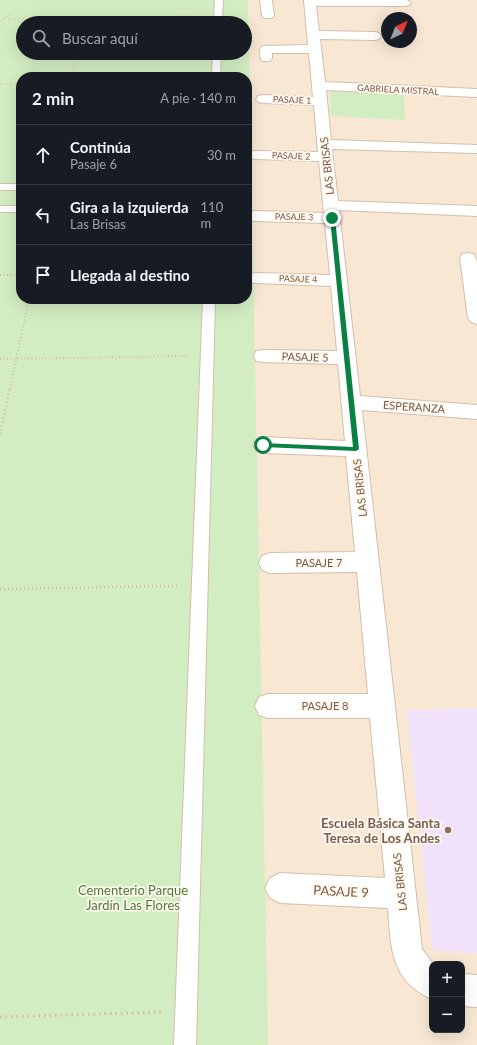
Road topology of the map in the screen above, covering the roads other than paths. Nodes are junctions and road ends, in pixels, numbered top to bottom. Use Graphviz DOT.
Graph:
graph roads {
  1 [pos="219,0"];
  2 [pos="266,0"];
  3 [pos="311,2"];
  4 [pos="405,3"];
  5 [pos="218,16"];
  6 [pos="268,16"];
  7 [pos="375,36"];
  8 [pos="315,42"];
  9 [pos="266,58"];
  10 [pos="217,60"];
  11 [pos="216,72"];
  12 [pos="320,93"];
  13 [pos="477,93"];
  14 [pos="263,98"];
  15 [pos="477,149"];
  16 [pos="326,151"];
  17 [pos="255,156"];
  18 [pos="0,187"];
  19 [pos="16,187"];
  20 [pos="0,209"];
  21 [pos="16,209"];
  22 [pos="332,211"];
  23 [pos="477,211"];
  24 [pos="255,216"];
  25 [pos="468,258"];
  26 [pos="256,278"];
  27 [pos="339,281"];
  28 [pos="209,304"];
  29 [pos="477,318"];
  30 [pos="263,356"];
  31 [pos="347,358"];
  32 [pos="351,402"];
  33 [pos="477,412"];
  34 [pos="263,445"];
  35 [pos="356,449"];
  36 [pos="368,562"];
  37 [pos="270,563"];
  38 [pos="268,706"];
  39 [pos="382,706"];
  40 [pos="280,888"];
  41 [pos="401,894"];
  42 [pos="426,978"];
  43 [pos="465,990"];
  44 [pos="477,991"];
  45 [pos="185,1045"];
  1 -- 5 [label="lane"];
  2 -- 6 [label="street"];
  3 -- 4 [label="street"];
  3 -- 8 [label="street, LAS BRISAS"];
  7 -- 8 [label="street"];
  8 -- 9 [label="street"];
  8 -- 12 [label="street, LAS BRISAS"];
  10 -- 11 [label="lane"];
  12 -- 13 [label="street, GABRIELA MISTRAL"];
  12 -- 14 [label="street, PASAJE 1"];
  12 -- 16 [label="street, LAS BRISAS"];
  15 -- 16 [label="street, PASAJE 2"];
  16 -- 17 [label="street, PASAJE 2"];
  16 -- 22 [label="street, LAS BRISAS"];
  18 -- 19 [label="lane"];
  20 -- 21 [label="lane"];
  22 -- 23 [label="street, PASAJE 3"];
  22 -- 24 [label="street, PASAJE 3"];
  22 -- 27 [label="street, LAS BRISAS"];
  25 -- 29 [label="street"];
  26 -- 27 [label="street, PASAJE 4"];
  27 -- 31 [label="street, LAS BRISAS"];
  28 -- 45 [label="lane"];
  30 -- 31 [label="street, PASAJE 5"];
  31 -- 32 [label="street, LAS BRISAS"];
  32 -- 33 [label="street, ESPERANZA"];
  32 -- 35 [label="street, LAS BRISAS"];
  34 -- 35 [label="street"];
  35 -- 36 [label="street, LAS BRISAS"];
  36 -- 37 [label="street, PASAJE 7"];
  36 -- 39 [label="street, LAS BRISAS"];
  38 -- 39 [label="street, PASAJE 8"];
  39 -- 41 [label="street, LAS BRISAS"];
  40 -- 41 [label="street, PASAJE 9"];
  41 -- 42 [label="street, LAS BRISAS"];
  43 -- 44 [label="street"];
}
